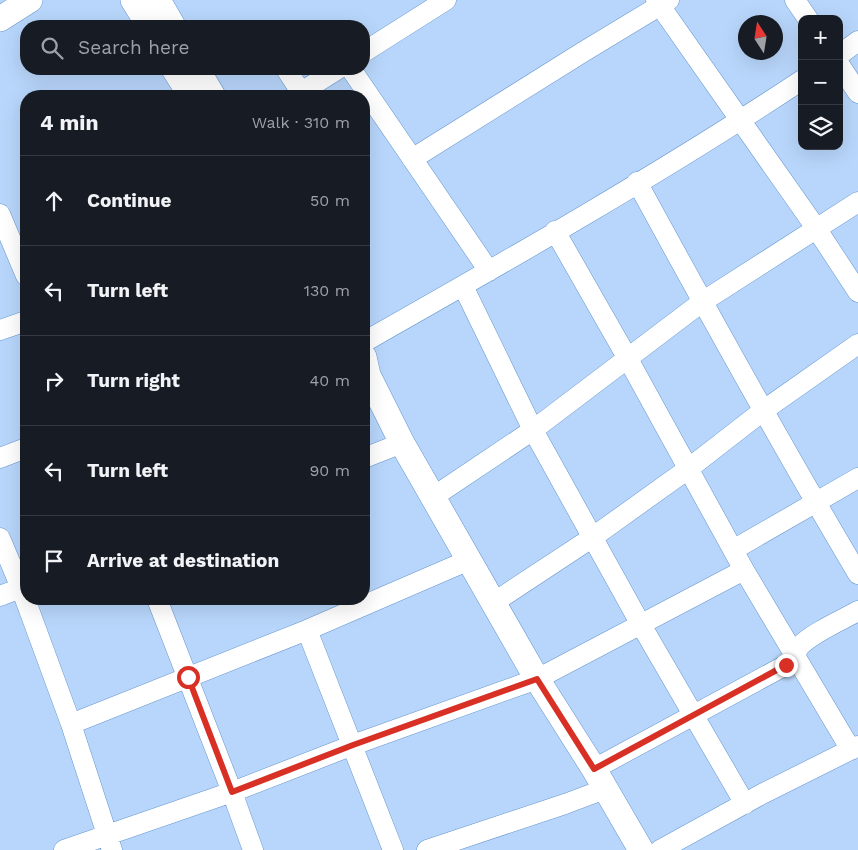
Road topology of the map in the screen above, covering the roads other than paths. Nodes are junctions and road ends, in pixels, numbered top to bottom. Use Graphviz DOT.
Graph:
graph roads {
  1 [pos="30,0"];
  2 [pos="133,0"];
  3 [pos="158,0"];
  4 [pos="446,0"];
  5 [pos="795,0"];
  6 [pos="662,2"];
  7 [pos="805,15"];
  8 [pos="0,19"];
  9 [pos="145,20"];
  10 [pos="170,20"];
  11 [pos="858,41"];
  12 [pos="370,48"];
  13 [pos="843,52"];
  14 [pos="843,70"];
  15 [pos="178,75"];
  16 [pos="201,75"];
  17 [pos="289,75"];
  18 [pos="328,75"];
  19 [pos="355,75"];
  20 [pos="798,83"];
  21 [pos="187,90"];
  22 [pos="209,90"];
  23 [pos="296,90"];
  24 [pos="304,90"];
  25 [pos="365,90"];
  26 [pos="858,92"];
  27 [pos="370,97"];
  28 [pos="740,121"];
  29 [pos="412,159"];
  30 [pos="637,182"];
  31 [pos="858,202"];
  32 [pos="0,214"];
  33 [pos="816,228"];
  34 [pos="555,231"];
  35 [pos="20,262"];
  36 [pos="489,271"];
  37 [pos="463,286"];
  38 [pos="858,292"];
  39 [pos="702,302"];
  40 [pos="20,323"];
  41 [pos="0,330"];
  42 [pos="370,339"];
  43 [pos="858,344"];
  44 [pos="628,359"];
  45 [pos="370,377"];
  46 [pos="764,410"];
  47 [pos="533,430"];
  48 [pos="402,443"];
  49 [pos="20,450"];
  50 [pos="370,456"];
  51 [pos="0,458"];
  52 [pos="688,469"];
  53 [pos="858,478"];
  54 [pos="433,497"];
  55 [pos="816,504"];
  56 [pos="593,537"];
  57 [pos="0,538"];
  58 [pos="733,550"];
  59 [pos="469,560"];
  60 [pos="744,570"];
  61 [pos="858,574"];
  62 [pos="20,579"];
  63 [pos="20,588"];
  64 [pos="0,596"];
  65 [pos="370,603"];
  66 [pos="493,603"];
  67 [pos="30,605"];
  68 [pos="159,605"];
  69 [pos="365,605"];
  70 [pos="858,610"];
  71 [pos="640,624"];
  72 [pos="307,630"];
  73 [pos="795,654"];
  74 [pos="188,677"];
  75 [pos="537,679"];
  76 [pos="692,714"];
  77 [pos="71,724"];
  78 [pos="353,745"];
  79 [pos="855,748"];
  80 [pos="599,779"];
  81 [pos="232,792"];
  82 [pos="745,804"];
  83 [pos="109,843"];
  84 [pos="64,850"];
  85 [pos="253,850"];
  86 [pos="393,850"];
  87 [pos="428,850"];
  88 [pos="641,850"];
  89 [pos="660,850"];
  1 -- 8 [label="street"];
  2 -- 9 [label="street"];
  3 -- 10 [label="street"];
  4 -- 12 [label="street"];
  5 -- 7 [label="street"];
  6 -- 28 [label="street"];
  6 -- 29 [label="street"];
  11 -- 13 [label="street"];
  14 -- 26 [label="street"];
  15 -- 21 [label="street"];
  16 -- 22 [label="street"];
  17 -- 23 [label="street"];
  18 -- 24 [label="street"];
  19 -- 25 [label="street"];
  20 -- 28 [label="street"];
  27 -- 29 [label="street"];
  28 -- 30 [label="street"];
  28 -- 33 [label="street"];
  29 -- 36 [label="street"];
  30 -- 34 [label="street"];
  30 -- 39 [label="street"];
  31 -- 33 [label="street"];
  32 -- 35 [label="street"];
  33 -- 38 [label="street"];
  33 -- 39 [label="street"];
  34 -- 36 [label="street"];
  34 -- 44 [label="street"];
  36 -- 37 [label="street"];
  37 -- 42 [label="street"];
  37 -- 47 [label="street"];
  39 -- 44 [label="street"];
  39 -- 46 [label="street"];
  40 -- 41 [label="street"];
  43 -- 46 [label="street"];
  44 -- 47 [label="street"];
  44 -- 52 [label="street"];
  45 -- 48 [label="street"];
  46 -- 52 [label="street"];
  46 -- 55 [label="street"];
  47 -- 54 [label="street"];
  47 -- 56 [label="street"];
  48 -- 50 [label="street"];
  48 -- 54 [label="street"];
  49 -- 51 [label="street"];
  52 -- 56 [label="street"];
  52 -- 58 [label="street"];
  53 -- 55 [label="street"];
  54 -- 59 [label="street"];
  55 -- 58 [label="street"];
  55 -- 61 [label="street"];
  56 -- 66 [label="street"];
  56 -- 71 [label="street"];
  57 -- 62 [label="street"];
  58 -- 60 [label="street"];
  59 -- 65 [label="street"];
  59 -- 66 [label="street"];
  60 -- 71 [label="street"];
  60 -- 73 [label="street"];
  63 -- 64 [label="street"];
  66 -- 75 [label="street"];
  67 -- 77 [label="street"];
  68 -- 74 [label="street"];
  69 -- 72 [label="street"];
  70 -- 73 [label="street"];
  71 -- 75 [label="street"];
  71 -- 76 [label="street"];
  72 -- 74 [label="street"];
  72 -- 78 [label="street"];
  73 -- 76 [label="street"];
  73 -- 79 [label="street"];
  74 -- 77 [label="street"];
  74 -- 81 [label="street"];
  75 -- 78 [label="street"];
  75 -- 80 [label="street"];
  76 -- 80 [label="street"];
  76 -- 82 [label="street"];
  77 -- 83 [label="street"];
  78 -- 81 [label="street"];
  78 -- 86 [label="street"];
  79 -- 82 [label="street"];
  80 -- 87 [label="street"];
  80 -- 88 [label="street"];
  81 -- 83 [label="street"];
  81 -- 85 [label="street"];
  82 -- 89 [label="street"];
  83 -- 84 [label="street"];
}
